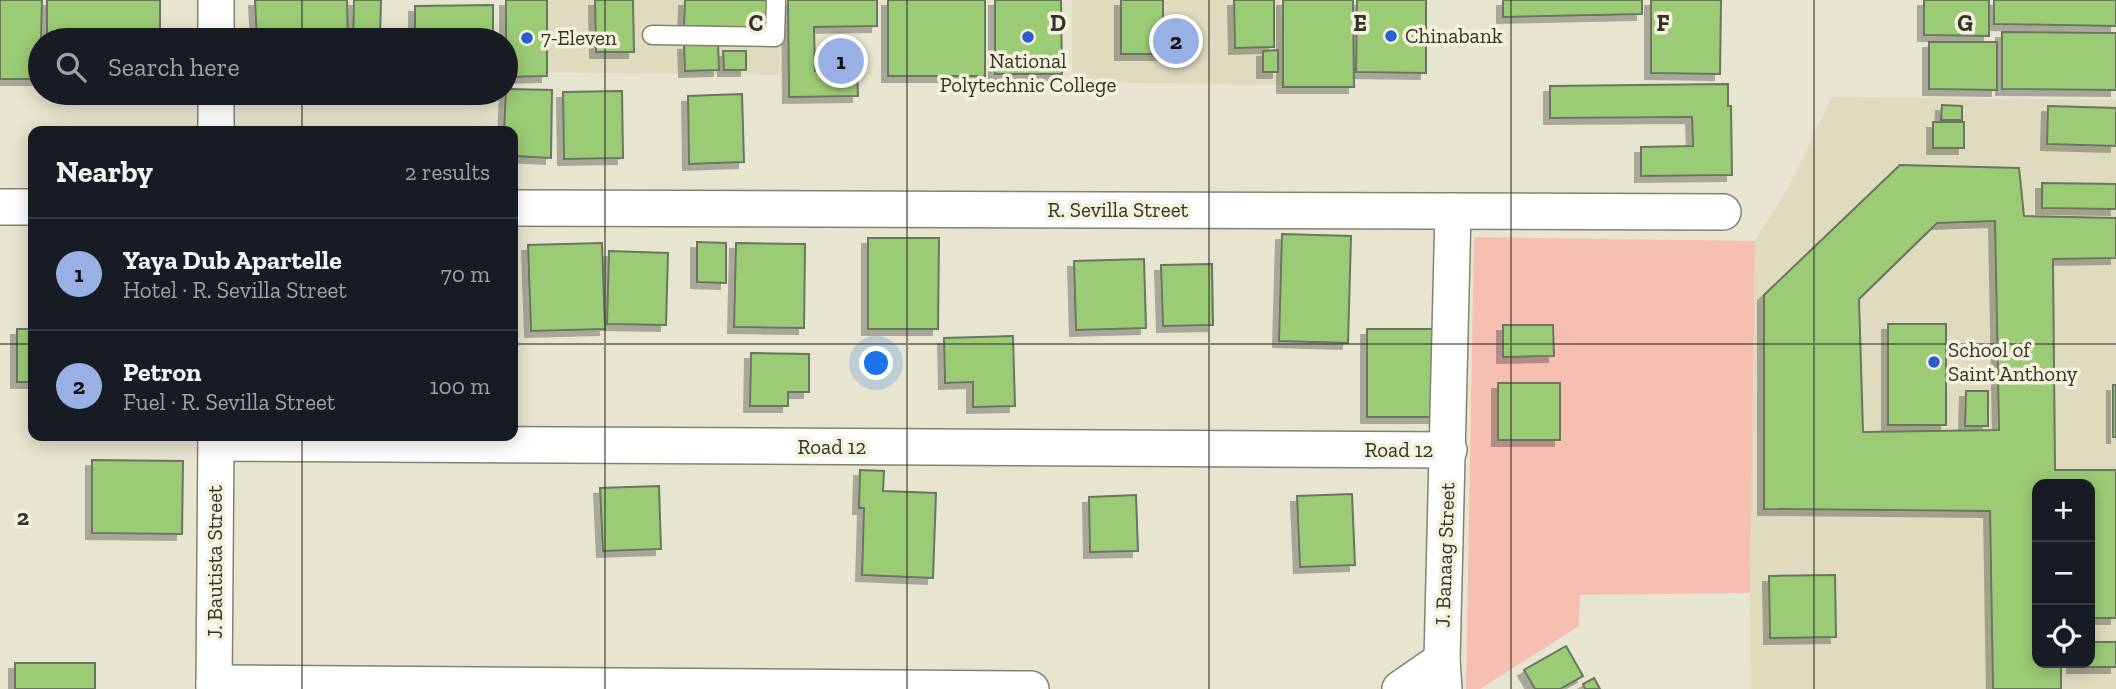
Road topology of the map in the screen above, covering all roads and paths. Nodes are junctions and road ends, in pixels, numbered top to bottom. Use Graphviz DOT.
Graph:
graph roads {
  1 [pos="216,0"];
  2 [pos="776,0"];
  3 [pos="216,28"];
  4 [pos="652,35"];
  5 [pos="216,105"];
  6 [pos="216,126"];
  7 [pos="0,206"];
  8 [pos="28,207"];
  9 [pos="518,208"];
  10 [pos="1453,211"];
  11 [pos="1723,212"];
  12 [pos="216,441"];
  13 [pos="339,441"];
  14 [pos="1448,450"];
  15 [pos="1443,674"];
  16 [pos="214,686"];
  17 [pos="1031,689"];
  18 [pos="1400,689"];
  1 -- 3 [label="street"];
  2 -- 4 [label="lane"];
  5 -- 6 [label="street"];
  7 -- 8 [label="street"];
  9 -- 10 [label="street, R. Sevilla Street"];
  10 -- 11 [label="street, R. Sevilla Street"];
  10 -- 14 [label="street, J. Banaag Street"];
  12 -- 16 [label="street, J. Bautista Street"];
  13 -- 14 [label="street, Road 12"];
  14 -- 15 [label="street, J. Banaag Street"];
  15 -- 18 [label="street"];
  16 -- 17 [label="street"];
}
